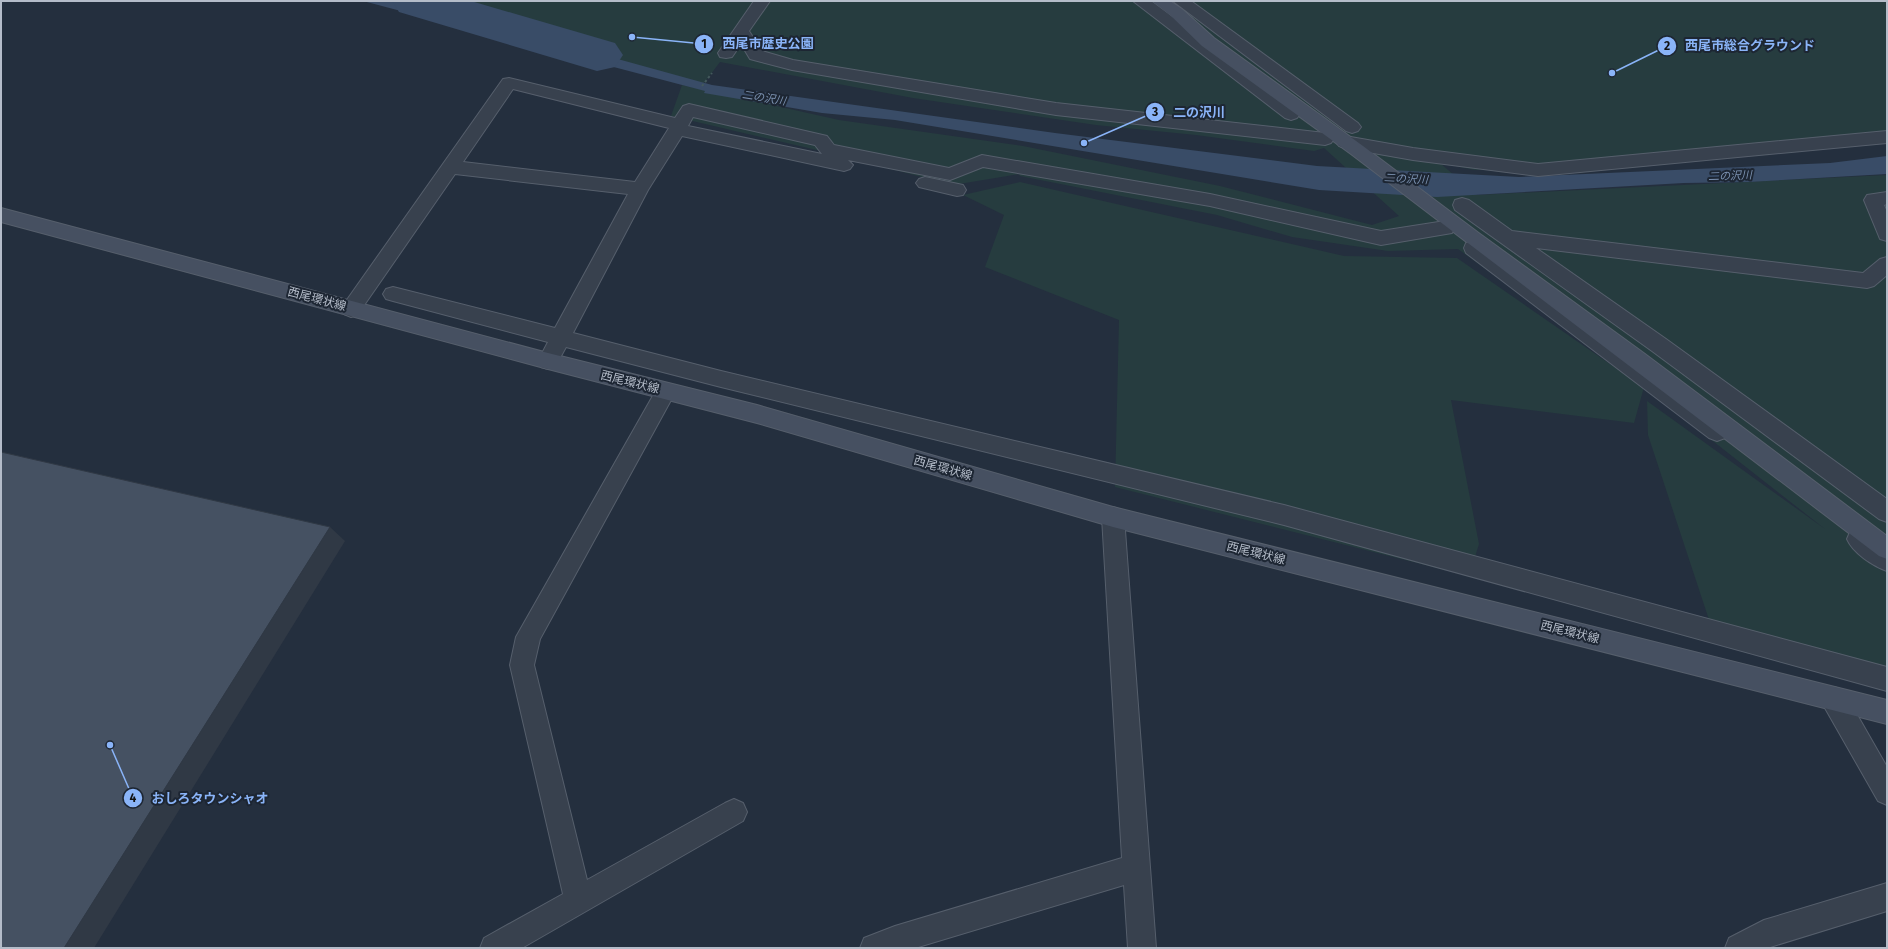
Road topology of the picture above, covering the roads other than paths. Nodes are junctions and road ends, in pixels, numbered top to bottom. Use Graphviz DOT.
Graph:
graph roads {
  1 [pos="762,1"];
  2 [pos="1140,1"];
  3 [pos="1160,1"];
  4 [pos="1181,1"];
  5 [pos="741,31"];
  6 [pos="726,53"];
  7 [pos="1292,114"];
  8 [pos="682,121"];
  9 [pos="1887,137"];
  10 [pos="1325,139"];
  11 [pos="1352,140"];
  12 [pos="450,167"];
  13 [pos="640,189"];
  14 [pos="958,190"];
  15 [pos="1887,198"];
  16 [pos="1462,205"];
  17 [pos="1,215"];
  18 [pos="1445,228"];
  19 [pos="1887,234"];
  20 [pos="1509,238"];
  21 [pos="1473,244"];
  22 [pos="1887,264"];
  23 [pos="393,294"];
  24 [pos="351,309"];
  25 [pos="560,337"];
  26 [pos="548,361"];
  27 [pos="666,391"];
  28 [pos="1887,512"];
  29 [pos="1113,516"];
  30 [pos="1887,549"];
  31 [pos="1887,561"];
  32 [pos="1887,679"];
  33 [pos="1834,699"];
  34 [pos="1887,712"];
  35 [pos="1887,792"];
  36 [pos="734,812"];
  37 [pos="1135,868"];
  38 [pos="1887,897"];
  39 [pos="578,900"];
  40 [pos="494,948"];
  41 [pos="874,948"];
  42 [pos="1142,948"];
  43 [pos="1739,948"];
  1 -- 5 [label="street"];
  2 -- 7 [label="street"];
  3 -- 11 [label="main road"];
  4 -- 11 [label="street"];
  5 -- 6 [label="street"];
  5 -- 10 [label="street"];
  8 -- 12 [label="street"];
  8 -- 13 [label="street"];
  8 -- 14 [label="street"];
  8 -- 18 [label="street"];
  9 -- 11 [label="street"];
  11 -- 21 [label="main road"];
  12 -- 13 [label="street"];
  12 -- 24 [label="street"];
  13 -- 25 [label="street"];
  15 -- 19 [label="street"];
  16 -- 20 [label="street"];
  17 -- 24 [label="main road, 西尾環状線"];
  20 -- 22 [label="street"];
  20 -- 28 [label="street"];
  21 -- 30 [label="main road"];
  21 -- 31 [label="street"];
  23 -- 25 [label="street"];
  24 -- 26 [label="main road, 西尾環状線"];
  25 -- 26 [label="street"];
  25 -- 32 [label="street"];
  26 -- 27 [label="main road, 西尾環状線"];
  27 -- 29 [label="main road, 西尾環状線"];
  27 -- 39 [label="street"];
  29 -- 33 [label="main road, 西尾環状線"];
  29 -- 37 [label="street"];
  33 -- 34 [label="main road, 西尾環状線"];
  33 -- 35 [label="street"];
  36 -- 39 [label="street"];
  37 -- 41 [label="street"];
  37 -- 42 [label="street"];
  38 -- 43 [label="street"];
  39 -- 40 [label="street"];
}
